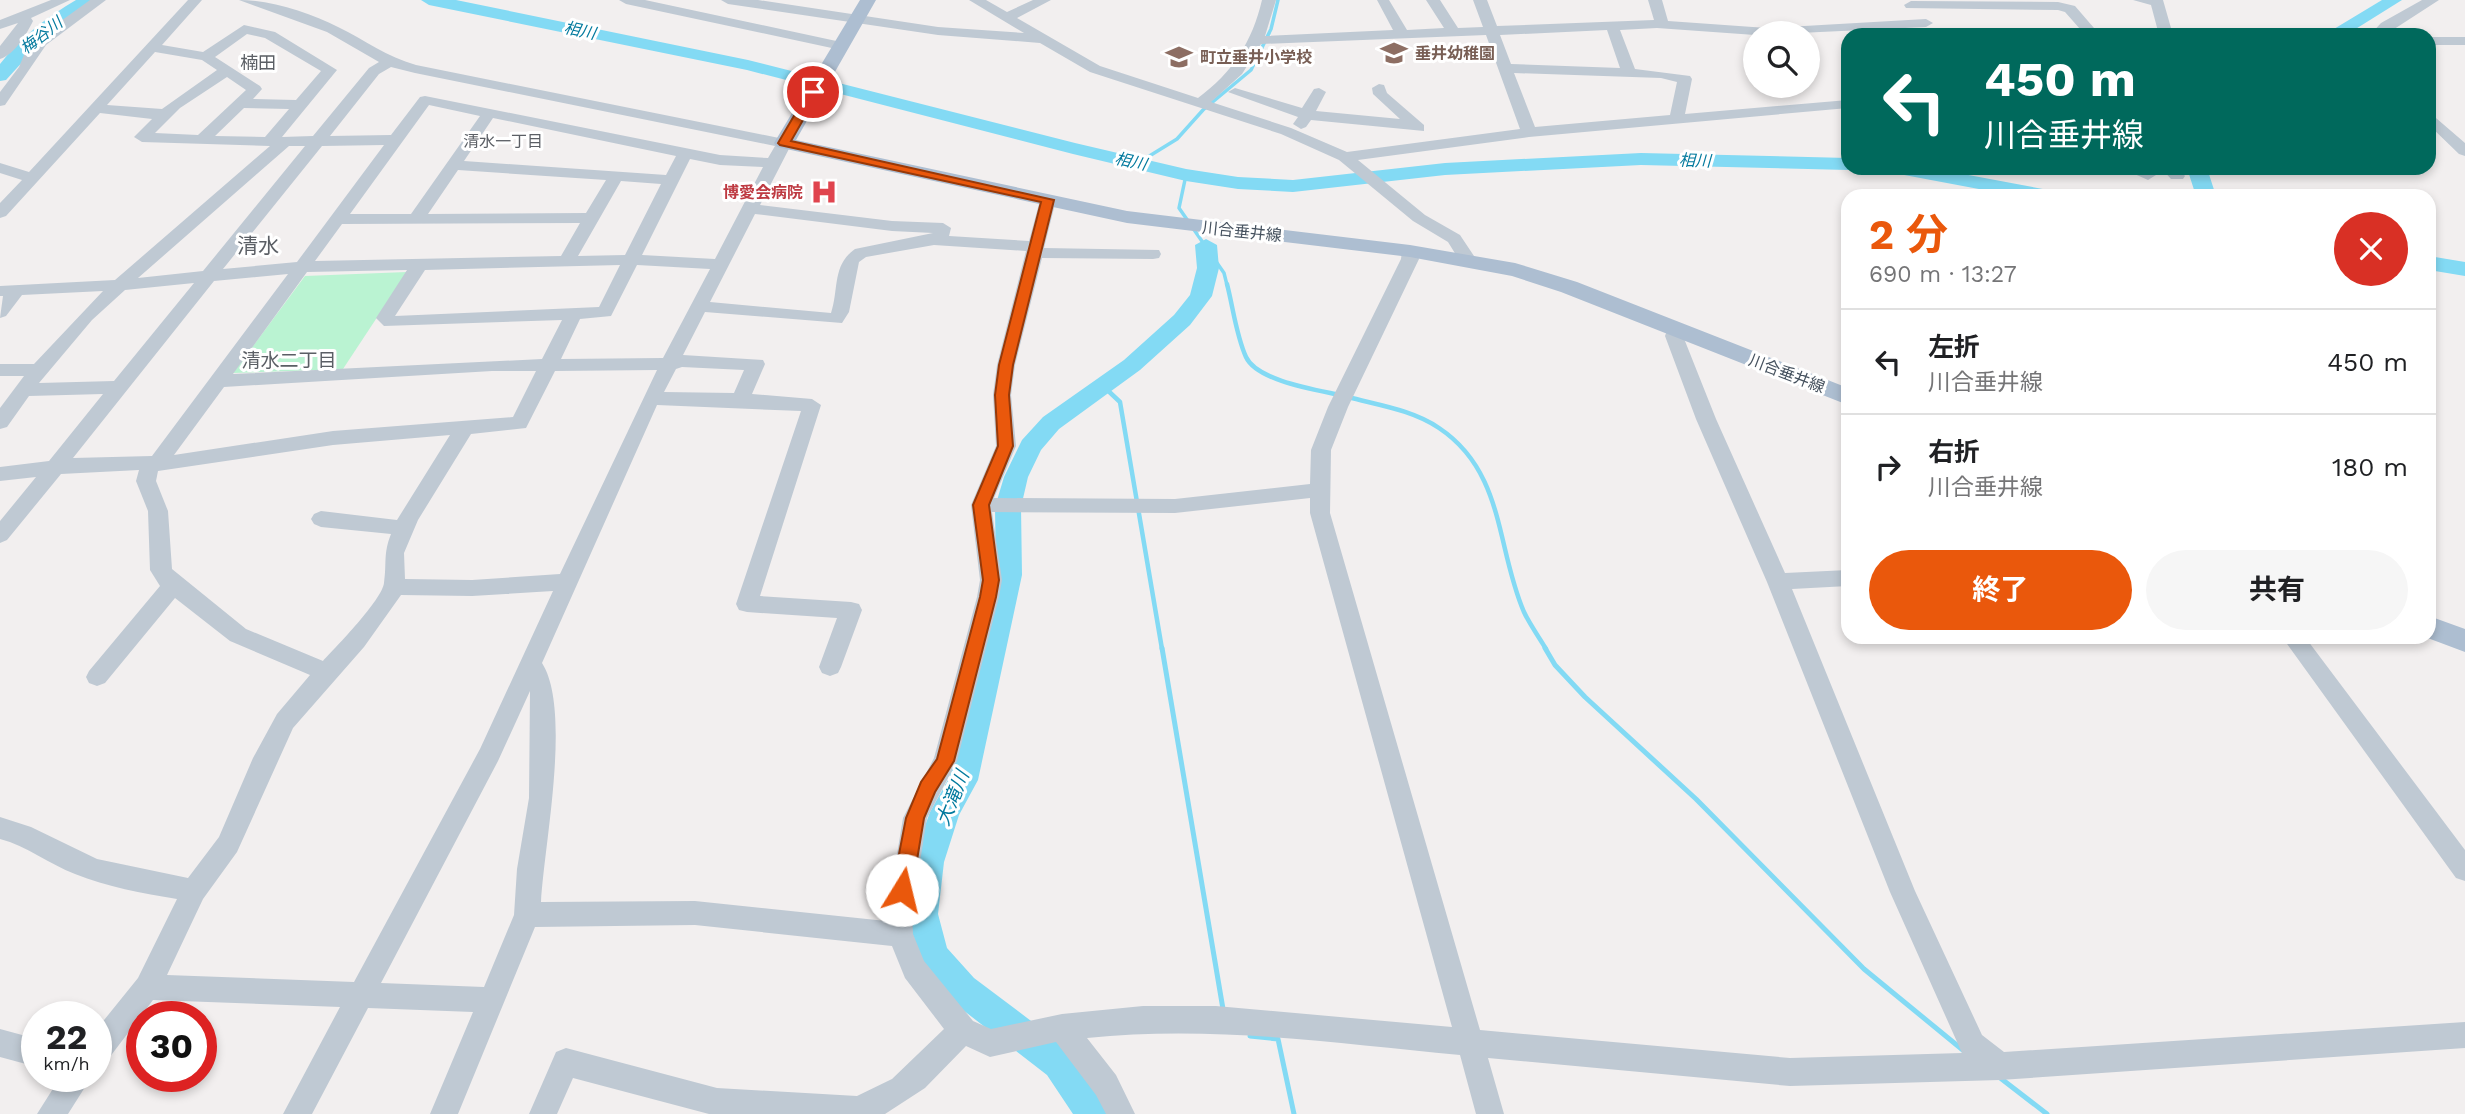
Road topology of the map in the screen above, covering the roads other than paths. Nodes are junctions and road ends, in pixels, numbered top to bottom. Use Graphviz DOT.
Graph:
graph roads {
  1 [pos="63,0"];
  2 [pos="99,0"];
  3 [pos="195,0"];
  4 [pos="246,0"];
  5 [pos="626,0"];
  6 [pos="728,0"];
  7 [pos="868,0"];
  8 [pos="976,0"];
  9 [pos="1044,0"];
  10 [pos="1269,0"];
  11 [pos="1433,0"];
  12 [pos="1480,0"];
  13 [pos="1655,0"];
  14 [pos="2140,0"];
  15 [pos="2156,0"];
  16 [pos="2432,0"];
  17 [pos="1383,1"];
  18 [pos="1910,2"];
  19 [pos="2006,6"];
  20 [pos="22,17"];
  21 [pos="1007,18"];
  22 [pos="858,19"];
  23 [pos="1926,23"];
  24 [pos="1662,24"];
  25 [pos="0,25"];
  26 [pos="1612,26"];
  27 [pos="1894,28"];
  28 [pos="1930,28"];
  29 [pos="2026,28"];
  30 [pos="2087,28"];
  31 [pos="2164,28"];
  32 [pos="2384,28"];
  33 [pos="1841,31"];
  34 [pos="1494,32"];
  35 [pos="1455,34"];
  36 [pos="1403,35"];
  37 [pos="1043,39"];
  38 [pos="1259,40"];
  39 [pos="2436,41"];
  40 [pos="2465,41"];
  41 [pos="152,47"];
  42 [pos="840,48"];
  43 [pos="0,55"];
  44 [pos="206,57"];
  45 [pos="388,62"];
  46 [pos="1507,68"];
  47 [pos="227,70"];
  48 [pos="1629,73"];
  49 [pos="1379,88"];
  50 [pos="1235,92"];
  51 [pos="1319,92"];
  52 [pos="0,102"];
  53 [pos="240,103"];
  54 [pos="1200,103"];
  55 [pos="299,105"];
  56 [pos="1841,105"];
  57 [pos="95,108"];
  58 [pos="490,112"];
  59 [pos="165,114"];
  60 [pos="1308,114"];
  61 [pos="1679,120"];
  62 [pos="2436,124"];
  63 [pos="1415,125"];
  64 [pos="1529,132"];
  65 [pos="1294,134"];
  66 [pos="786,139"];
  67 [pos="395,140"];
  68 [pos="201,141"];
  69 [pos="286,141"];
  70 [pos="317,141"];
  71 [pos="269,142"];
  72 [pos="1436,145"];
  73 [pos="2465,151"];
  74 [pos="685,153"];
  75 [pos="1348,160"];
  76 [pos="772,163"];
  77 [pos="454,165"];
  78 [pos="0,168"];
  79 [pos="616,176"];
  80 [pos="32,178"];
  81 [pos="673,180"];
  82 [pos="1048,200"];
  83 [pos="748,208"];
  84 [pos="0,213"];
  85 [pos="591,218"];
  86 [pos="338,219"];
  87 [pos="416,219"];
  88 [pos="939,240"];
  89 [pos="1034,250"];
  90 [pos="1410,251"];
  91 [pos="1153,254"];
  92 [pos="1467,259"];
  93 [pos="631,260"];
  94 [pos="566,262"];
  95 [pos="718,264"];
  96 [pos="419,265"];
  97 [pos="302,267"];
  98 [pos="209,276"];
  99 [pos="120,285"];
  100 [pos="9,291"];
  101 [pos="697,306"];
  102 [pos="0,312"];
  103 [pos="574,314"];
  104 [pos="1675,328"];
  105 [pos="548,364"];
  106 [pos="669,364"];
  107 [pos="0,370"];
  108 [pos="39,370"];
  109 [pos="219,381"];
  110 [pos="120,387"];
  111 [pos="25,390"];
  112 [pos="1841,394"];
  113 [pos="651,398"];
  114 [pos="740,400"];
  115 [pos="0,422"];
  116 [pos="466,426"];
  117 [pos="153,464"];
  118 [pos="57,466"];
  119 [pos="0,474"];
  120 [pos="1318,490"];
  121 [pos="984,505"];
  122 [pos="321,519"];
  123 [pos="404,528"];
  124 [pos="0,536"];
  125 [pos="1841,578"];
  126 [pos="568,582"];
  127 [pos="1778,582"];
  128 [pos="174,584"];
  129 [pos="395,587"];
  130 [pos="2436,630"];
  131 [pos="2465,641"];
  132 [pos="2298,644"];
  133 [pos="532,665"];
  134 [pos="830,667"];
  135 [pos="326,672"];
  136 [pos="97,677"];
  137 [pos="0,828"];
  138 [pos="2465,870"];
  139 [pos="194,891"];
  140 [pos="527,915"];
  141 [pos="900,934"];
  142 [pos="147,987"];
  143 [pos="362,993"];
  144 [pos="492,1000"];
  145 [pos="1053,1028"];
  146 [pos="963,1030"];
  147 [pos="112,1032"];
  148 [pos="2465,1035"];
  149 [pos="1469,1041"];
  150 [pos="0,1043"];
  151 [pos="21,1049"];
  152 [pos="2000,1066"];
  153 [pos="67,1092"];
  154 [pos="51,1114"];
  155 [pos="297,1114"];
  156 [pos="444,1114"];
  157 [pos="543,1114"];
  158 [pos="1121,1114"];
  159 [pos="1490,1114"];
  1 -- 20 [label="street"];
  2 -- 52 [label="street"];
  3 -- 41 [label="street"];
  4 -- 45 [label="street"];
  5 -- 42 [label="street"];
  6 -- 22 [label="street"];
  7 -- 22 [label="main road"];
  8 -- 21 [label="street"];
  9 -- 21 [label="street"];
  10 -- 38 [label="street"];
  11 -- 35 [label="street"];
  12 -- 34 [label="street"];
  13 -- 24 [label="street"];
  14 -- 15 [label="street"];
  15 -- 31 [label="street"];
  16 -- 32 [label="street"];
  17 -- 36 [label="street"];
  18 -- 19 [label="street"];
  18 -- 23 [label="street"];
  19 -- 29 [label="street"];
  19 -- 30 [label="street"];
  20 -- 25 [label="street"];
  20 -- 43 [label="street"];
  21 -- 37 [label="street"];
  22 -- 37 [label="street"];
  22 -- 42 [label="main road"];
  23 -- 27 [label="street"];
  23 -- 28 [label="street"];
  24 -- 26 [label="street"];
  24 -- 33 [label="street"];
  26 -- 34 [label="street"];
  26 -- 48 [label="street"];
  34 -- 35 [label="street"];
  34 -- 46 [label="street"];
  35 -- 36 [label="street"];
  36 -- 38 [label="street"];
  37 -- 54 [label="street"];
  38 -- 54 [label="street"];
  39 -- 40 [label="street"];
  41 -- 44 [label="street"];
  41 -- 57 [label="street"];
  42 -- 66 [label="main road"];
  44 -- 47 [label="street"];
  44 -- 55 [label="street"];
  45 -- 66 [label="street"];
  45 -- 70 [label="street"];
  46 -- 48 [label="street"];
  46 -- 64 [label="street"];
  47 -- 53 [label="street"];
  47 -- 59 [label="street"];
  48 -- 61 [label="street"];
  49 -- 63 [label="street"];
  50 -- 60 [label="street"];
  51 -- 60 [label="street"];
  53 -- 55 [label="street"];
  53 -- 68 [label="street"];
  54 -- 65 [label="street"];
  55 -- 71 [label="street"];
  56 -- 61 [label="street"];
  57 -- 59 [label="street"];
  57 -- 80 [label="street"];
  58 -- 67 [label="street"];
  58 -- 74 [label="street"];
  58 -- 77 [label="street"];
  59 -- 68 [label="street"];
  60 -- 63 [label="street"];
  60 -- 65 [label="street"];
  61 -- 64 [label="street"];
  62 -- 73 [label="street"];
  63 -- 72 [label="street"];
  64 -- 72 [label="street"];
  65 -- 75 [label="street"];
  66 -- 76 [label="street"];
  66 -- 82 [label="main road, 川合垂井線"];
  67 -- 70 [label="street"];
  67 -- 86 [label="street"];
  68 -- 71 [label="street"];
  69 -- 70 [label="street"];
  69 -- 71 [label="street"];
  69 -- 99 [label="street"];
  70 -- 98 [label="street"];
  72 -- 75 [label="street"];
  74 -- 76 [label="street"];
  74 -- 81 [label="street"];
  75 -- 92 [label="street"];
  76 -- 83 [label="street"];
  77 -- 79 [label="street"];
  77 -- 87 [label="street"];
  78 -- 80 [label="street"];
  79 -- 81 [label="street"];
  79 -- 85 [label="street"];
  80 -- 84 [label="street"];
  81 -- 93 [label="street"];
  82 -- 89 [label="street"];
  82 -- 90 [label="main road, 川合垂井線"];
  83 -- 88 [label="street"];
  83 -- 95 [label="street"];
  85 -- 87 [label="street"];
  85 -- 94 [label="street"];
  86 -- 87 [label="street"];
  86 -- 97 [label="street"];
  88 -- 89 [label="street"];
  88 -- 101 [label="street"];
  89 -- 91 [label="street"];
  89 -- 121 [label="street"];
  90 -- 92 [label="main road, 川合垂井線"];
  90 -- 120 [label="street"];
  92 -- 104 [label="main road, 川合垂井線"];
  93 -- 94 [label="street"];
  93 -- 95 [label="street"];
  93 -- 103 [label="street"];
  94 -- 96 [label="street"];
  95 -- 101 [label="street"];
  96 -- 97 [label="street"];
  96 -- 103 [label="street"];
  97 -- 98 [label="street"];
  97 -- 109 [label="street"];
  98 -- 99 [label="street"];
  98 -- 110 [label="street"];
  99 -- 100 [label="street"];
  99 -- 108 [label="street"];
  100 -- 102 [label="street"];
  101 -- 106 [label="street"];
  103 -- 105 [label="street"];
  104 -- 112 [label="main road, 川合垂井線"];
  104 -- 127 [label="street"];
  105 -- 106 [label="street"];
  105 -- 109 [label="street"];
  105 -- 116 [label="street"];
  106 -- 113 [label="street"];
  106 -- 114 [label="street"];
  107 -- 108 [label="street"];
  108 -- 111 [label="street"];
  109 -- 117 [label="street"];
  110 -- 111 [label="street"];
  110 -- 118 [label="street"];
  111 -- 115 [label="street"];
  113 -- 114 [label="street"];
  113 -- 126 [label="street"];
  114 -- 134 [label="street"];
  116 -- 117 [label="street"];
  116 -- 123 [label="street"];
  117 -- 118 [label="street"];
  117 -- 128 [label="street"];
  118 -- 119 [label="street"];
  118 -- 124 [label="street"];
  120 -- 121 [label="street"];
  120 -- 149 [label="street"];
  121 -- 141 [label="street"];
  122 -- 123 [label="street"];
  123 -- 129 [label="street"];
  125 -- 127 [label="street"];
  126 -- 129 [label="street"];
  126 -- 133 [label="street"];
  127 -- 152 [label="street"];
  128 -- 135 [label="street"];
  128 -- 136 [label="street"];
  129 -- 135 [label="street"];
  130 -- 131 [label="main road"];
  132 -- 138 [label="street"];
  133 -- 140 [label="street"];
  133 -- 143 [label="street"];
  135 -- 139 [label="street"];
  137 -- 139 [label="street"];
  139 -- 142 [label="street"];
  140 -- 141 [label="street"];
  140 -- 144 [label="street"];
  141 -- 146 [label="street"];
  142 -- 143 [label="street"];
  142 -- 147 [label="street"];
  143 -- 144 [label="street"];
  143 -- 155 [label="street"];
  144 -- 156 [label="street"];
  145 -- 146 [label="street"];
  145 -- 149 [label="street"];
  145 -- 158 [label="street"];
  146 -- 157 [label="street"];
  148 -- 152 [label="street"];
  149 -- 152 [label="street"];
  149 -- 159 [label="street"];
  150 -- 151 [label="street"];
  153 -- 154 [label="street"];
}
